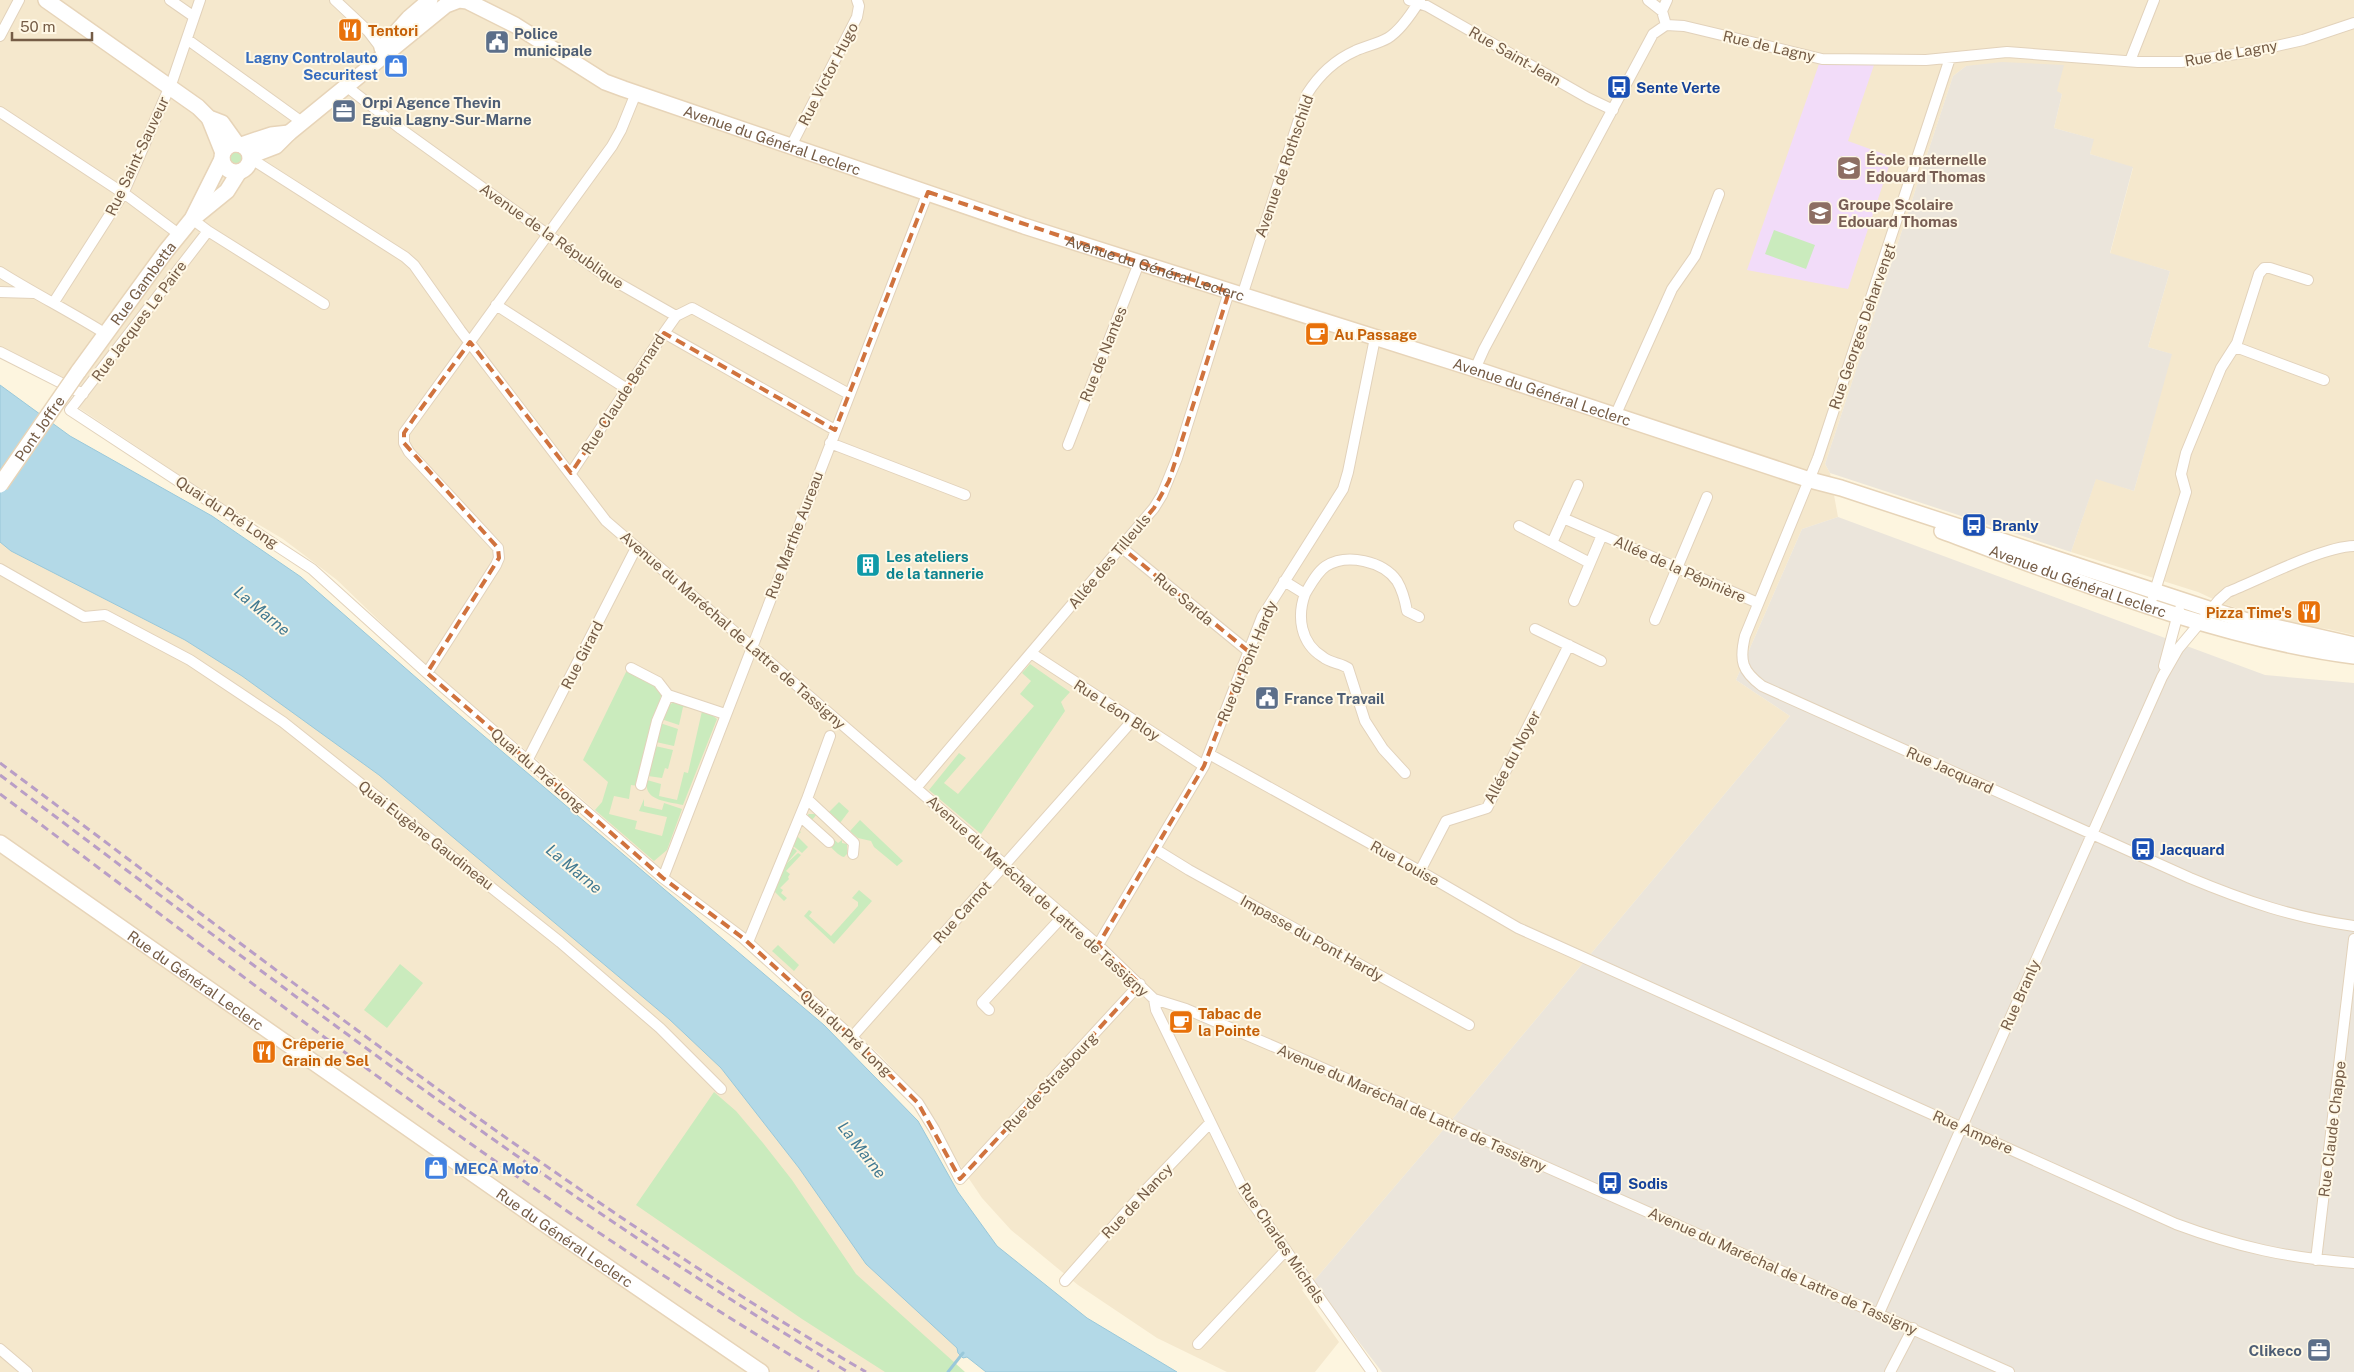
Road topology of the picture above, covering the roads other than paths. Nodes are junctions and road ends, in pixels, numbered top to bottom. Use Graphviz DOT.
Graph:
graph roads {
  1 [pos="18,0"];
  2 [pos="46,0"];
  3 [pos="170,0"];
  4 [pos="200,0"];
  5 [pos="335,0"];
  6 [pos="430,0"];
  7 [pos="856,0"];
  8 [pos="1648,0"];
  9 [pos="1667,0"];
  10 [pos="2154,0"];
  11 [pos="1415,1"];
  12 [pos="488,3"];
  13 [pos="1662,10"];
  14 [pos="194,16"];
  15 [pos="2354,23"];
  16 [pos="1666,25"];
  17 [pos="0,36"];
  18 [pos="188,40"];
  19 [pos="382,48"];
  20 [pos="1950,58"];
  21 [pos="2130,61"];
  22 [pos="364,71"];
  23 [pos="346,86"];
  24 [pos="169,88"];
  25 [pos="636,93"];
  26 [pos="1613,110"];
  27 [pos="0,112"];
  28 [pos="209,118"];
  29 [pos="302,122"];
  30 [pos="791,146"];
  31 [pos="245,151"];
  32 [pos="223,156"];
  33 [pos="239,172"];
  34 [pos="928,192"];
  35 [pos="123,194"];
  36 [pos="1719,194"];
  37 [pos="192,219"];
  38 [pos="208,232"];
  39 [pos="180,235"];
  40 [pos="548,235"];
  41 [pos="1139,263"];
  42 [pos="0,272"];
  43 [pos="2308,280"];
  44 [pos="0,292"];
  45 [pos="35,294"];
  46 [pos="1236,294"];
  47 [pos="54,302"];
  48 [pos="324,304"];
  49 [pos="496,305"];
  50 [pos="676,316"];
  51 [pos="664,333"];
  52 [pos="106,334"];
  53 [pos="1375,338"];
  54 [pos="470,342"];
  55 [pos="2234,349"];
  56 [pos="0,352"];
  57 [pos="1475,369"];
  58 [pos="78,372"];
  59 [pos="2324,380"];
  60 [pos="627,389"];
  61 [pos="83,394"];
  62 [pos="849,394"];
  63 [pos="70,410"];
  64 [pos="1615,416"];
  65 [pos="835,430"];
  66 [pos="830,443"];
  67 [pos="1068,445"];
  68 [pos="571,473"];
  69 [pos="1810,480"];
  70 [pos="0,485"];
  71 [pos="1578,485"];
  72 [pos="965,496"];
  73 [pos="1707,497"];
  74 [pos="1563,518"];
  75 [pos="1520,526"];
  76 [pos="1602,535"];
  77 [pos="1552,542"];
  78 [pos="2354,546"];
  79 [pos="1121,547"];
  80 [pos="636,548"];
  81 [pos="1590,563"];
  82 [pos="1677,568"];
  83 [pos="0,570"];
  84 [pos="1284,581"];
  85 [pos="2155,590"];
  86 [pos="1305,594"];
  87 [pos="1574,601"];
  88 [pos="1758,603"];
  89 [pos="2150,606"];
  90 [pos="2180,608"];
  91 [pos="2212,610"];
  92 [pos="1419,618"];
  93 [pos="1655,620"];
  94 [pos="2201,622"];
  95 [pos="1535,628"];
  96 [pos="751,645"];
  97 [pos="1569,645"];
  98 [pos="2354,645"];
  99 [pos="1248,651"];
  100 [pos="1030,653"];
  101 [pos="2354,656"];
  102 [pos="1601,660"];
  103 [pos="631,668"];
  104 [pos="427,673"];
  105 [pos="2162,677"];
  106 [pos="668,695"];
  107 [pos="725,714"];
  108 [pos="1132,721"];
  109 [pos="830,736"];
  110 [pos="1209,754"];
  111 [pos="528,761"];
  112 [pos="1204,766"];
  113 [pos="1405,773"];
  114 [pos="641,784"];
  115 [pos="916,788"];
  116 [pos="806,799"];
  117 [pos="800,816"];
  118 [pos="2091,834"];
  119 [pos="829,842"];
  120 [pos="0,843"];
  121 [pos="1155,849"];
  122 [pos="853,854"];
  123 [pos="1004,864"];
  124 [pos="1420,871"];
  125 [pos="663,878"];
  126 [pos="1064,915"];
  127 [pos="2354,926"];
  128 [pos="2354,939"];
  129 [pos="748,942"];
  130 [pos="1098,945"];
  131 [pos="1602,967"];
  132 [pos="1140,984"];
  133 [pos="1154,999"];
  134 [pos="989,1010"];
  135 [pos="1469,1025"];
  136 [pos="852,1037"];
  137 [pos="721,1089"];
  138 [pos="1210,1123"];
  139 [pos="1961,1127"];
  140 [pos="960,1179"];
  141 [pos="1286,1250"];
  142 [pos="2316,1260"];
  143 [pos="2354,1263"];
  144 [pos="1065,1281"];
  145 [pos="1879,1313"];
  146 [pos="1913,1328"];
  147 [pos="1198,1344"];
  148 [pos="0,1349"];
  149 [pos="27,1372"];
  150 [pos="761,1372"];
  151 [pos="1372,1372"];
  152 [pos="1890,1372"];
  153 [pos="2009,1372"];
  1 -- 17 [label="street"];
  2 -- 24 [label="main road"];
  3 -- 14 [label="street"];
  4 -- 14 [label="street, Rue Saint-Sauveur"];
  5 -- 19 [label="street"];
  6 -- 19 [label="main road"];
  7 -- 30 [label="street, Rue Victor Hugo"];
  8 -- 13 [label="street"];
  9 -- 13 [label="street"];
  10 -- 21 [label="street"];
  11 -- 26 [label="street, Rue Saint-Jean"];
  11 -- 46 [label="street, Avenue de Rothschild"];
  12 -- 22 [label="main road"];
  12 -- 25 [label="main road, Avenue du Général Leclerc"];
  13 -- 16 [label="street"];
  14 -- 18 [label="street, Rue Saint-Sauveur"];
  15 -- 21 [label="street, Rue de Lagny"];
  16 -- 20 [label="street, Rue de Lagny"];
  16 -- 26 [label="street"];
  18 -- 24 [label="street, Rue Saint-Sauveur"];
  18 -- 29 [label="street"];
  19 -- 22 [label="main road"];
  20 -- 21 [label="street, Rue de Lagny"];
  20 -- 69 [label="street, Rue Georges Deharvengt"];
  22 -- 23 [label="main road"];
  23 -- 29 [label="main road"];
  23 -- 40 [label="street, Avenue de la République"];
  24 -- 28 [label="main road"];
  24 -- 35 [label="street, Rue Saint-Sauveur"];
  25 -- 30 [label="main road, Avenue du Général Leclerc"];
  25 -- 40 [label="street"];
  26 -- 57 [label="street"];
  27 -- 35 [label="street"];
  28 -- 31 [label="main road"];
  28 -- 32 [label="main road"];
  29 -- 31 [label="main road"];
  30 -- 34 [label="main road, Avenue du Général Leclerc"];
  31 -- 32 [label="main road"];
  31 -- 33 [label="main road"];
  31 -- 54 [label="street, Avenue du Maréchal de Lattre de Tassigny"];
  32 -- 33 [label="main road"];
  32 -- 37 [label="main road, Rue Gambetta"];
  33 -- 37 [label="main road, Rue Gambetta"];
  34 -- 41 [label="main road, Avenue du Général Leclerc"];
  34 -- 62 [label="street, Rue Marthe Aureau"];
  35 -- 39 [label="street"];
  35 -- 47 [label="street, Rue Saint-Sauveur"];
  36 -- 64 [label="street"];
  37 -- 38 [label="street"];
  37 -- 39 [label="main road, Rue Gambetta"];
  38 -- 48 [label="street"];
  38 -- 61 [label="street, Rue Jacques Le Paire"];
  39 -- 52 [label="main road, Rue Gambetta"];
  40 -- 49 [label="street"];
  40 -- 50 [label="street, Avenue de la République"];
  41 -- 46 [label="main road, Avenue du Général Leclerc"];
  41 -- 67 [label="street, Rue de Nantes"];
  42 -- 45 [label="street"];
  43 -- 55 [label="street"];
  44 -- 45 [label="street"];
  45 -- 47 [label="street"];
  46 -- 53 [label="main road, Avenue du Général Leclerc"];
  46 -- 79 [label="street, Allée des Tilleuls"];
  47 -- 52 [label="street"];
  49 -- 54 [label="street"];
  49 -- 60 [label="street"];
  50 -- 51 [label="street, Rue Claude Bernard"];
  50 -- 62 [label="street"];
  51 -- 60 [label="street, Rue Claude Bernard"];
  51 -- 65 [label="street"];
  52 -- 58 [label="main road, Rue Gambetta"];
  53 -- 57 [label="main road, Avenue du Général Leclerc"];
  53 -- 84 [label="street, Rue du Pont Hardy"];
  54 -- 68 [label="street, Avenue du Maréchal de Lattre de Tassigny"];
  54 -- 104 [label="street"];
  55 -- 59 [label="street"];
  55 -- 85 [label="street"];
  56 -- 61 [label="street"];
  57 -- 64 [label="main road, Avenue du Général Leclerc"];
  58 -- 70 [label="main road, Pont Joffre, bridge"];
  60 -- 68 [label="street, Rue Claude Bernard"];
  61 -- 63 [label="street, Rue Jacques Le Paire"];
  62 -- 65 [label="street, Rue Marthe Aureau"];
  63 -- 104 [label="street, Quai du Pré Long"];
  64 -- 69 [label="main road, Avenue du Général Leclerc"];
  65 -- 66 [label="street, Rue Marthe Aureau"];
  66 -- 72 [label="street"];
  66 -- 96 [label="street, Rue Marthe Aureau"];
  68 -- 80 [label="street, Avenue du Maréchal de Lattre de Tassigny"];
  69 -- 85 [label="main road, Avenue du Général Leclerc"];
  69 -- 88 [label="street, Rue Jacquard"];
  69 -- 89 [label="main road, Avenue du Général Leclerc"];
  71 -- 74 [label="street"];
  73 -- 82 [label="street"];
  74 -- 76 [label="street, Allée de la Pépinière"];
  74 -- 77 [label="street"];
  75 -- 77 [label="street"];
  76 -- 81 [label="street, Allée de la Pépinière"];
  76 -- 82 [label="street, Allée de la Pépinière"];
  77 -- 81 [label="street"];
  78 -- 91 [label="street, Rue Branly"];
  79 -- 99 [label="street, Rue Sarda"];
  79 -- 100 [label="street, Allée des Tilleuls"];
  80 -- 96 [label="street, Avenue du Maréchal de Lattre de Tassigny"];
  80 -- 111 [label="street, Rue Girard"];
  81 -- 87 [label="street, Allée de la Pépinière"];
  82 -- 88 [label="street, Allée de la Pépinière"];
  82 -- 93 [label="street"];
  83 -- 137 [label="street, Quai Eugène Gaudineau"];
  84 -- 86 [label="street"];
  84 -- 99 [label="street, Rue du Pont Hardy"];
  85 -- 89 [label="street"];
  85 -- 90 [label="main road, Avenue du Général Leclerc"];
  86 -- 92 [label="street"];
  86 -- 113 [label="street"];
  88 -- 118 [label="street, Rue Jacquard"];
  89 -- 90 [label="main road, Avenue du Général Leclerc"];
  90 -- 91 [label="main road, Avenue du Général Leclerc"];
  90 -- 94 [label="main road, Avenue du Général Leclerc"];
  90 -- 105 [label="street, Rue Branly"];
  91 -- 94 [label="street, Rue Branly"];
  91 -- 98 [label="main road, Avenue du Général Leclerc"];
  94 -- 101 [label="main road, Avenue du Général Leclerc"];
  94 -- 105 [label="street, Rue Branly"];
  95 -- 97 [label="street"];
  96 -- 107 [label="street, Rue Marthe Aureau"];
  96 -- 115 [label="street, Avenue du Maréchal de Lattre de Tassigny"];
  97 -- 102 [label="street"];
  97 -- 124 [label="street, Allée du Noyer"];
  99 -- 110 [label="street, Rue du Pont Hardy"];
  100 -- 108 [label="street, Rue Léon Bloy"];
  100 -- 115 [label="street, Allée des Tilleuls"];
  103 -- 106 [label="street"];
  104 -- 111 [label="street, Quai du Pré Long"];
  105 -- 118 [label="street, Rue Branly"];
  106 -- 107 [label="street"];
  106 -- 114 [label="street"];
  107 -- 125 [label="street, Rue Marthe Aureau"];
  108 -- 112 [label="street, Rue Léon Bloy"];
  108 -- 123 [label="street, Rue Carnot"];
  109 -- 116 [label="street"];
  110 -- 112 [label="street, Rue du Pont Hardy"];
  110 -- 124 [label="street, Rue Louise"];
  111 -- 125 [label="street, Quai du Pré Long"];
  112 -- 121 [label="street, Rue du Pont Hardy"];
  115 -- 123 [label="street, Avenue du Maréchal de Lattre de Tassigny"];
  116 -- 117 [label="street"];
  116 -- 122 [label="street"];
  117 -- 119 [label="street"];
  117 -- 129 [label="street"];
  118 -- 127 [label="street, Rue Jacquard"];
  118 -- 139 [label="street, Rue Branly"];
  120 -- 150 [label="main road, Rue du Général Leclerc"];
  121 -- 130 [label="street, Rue du Pont Hardy"];
  121 -- 135 [label="street, Impasse du Pont Hardy"];
  123 -- 126 [label="street, Avenue du Maréchal de Lattre de Tassigny"];
  123 -- 136 [label="street, Rue Carnot"];
  124 -- 131 [label="street, Rue Louise"];
  125 -- 129 [label="street, Quai du Pré Long"];
  126 -- 130 [label="street, Avenue du Maréchal de Lattre de Tassigny"];
  126 -- 134 [label="street"];
  128 -- 142 [label="street, Rue Claude Chappe"];
  129 -- 136 [label="street, Quai du Pré Long"];
  130 -- 132 [label="street, Avenue du Maréchal de Lattre de Tassigny"];
  131 -- 139 [label="street, Rue Ampère"];
  132 -- 133 [label="street, Avenue du Maréchal de Lattre de Tassigny"];
  132 -- 140 [label="street, Rue de Strasbourg"];
  133 -- 138 [label="street, Rue Charles Michels"];
  133 -- 145 [label="street, Avenue du Maréchal de Lattre de Tassigny"];
  136 -- 140 [label="street, Quai du Pré Long"];
  138 -- 141 [label="street, Rue Charles Michels"];
  138 -- 144 [label="street, Rue de Nancy"];
  139 -- 142 [label="street, Rue Ampère"];
  139 -- 145 [label="street, Rue Branly"];
  141 -- 147 [label="street"];
  141 -- 151 [label="street, Rue Charles Michels"];
  142 -- 143 [label="street, Rue Ampère"];
  145 -- 146 [label="street, Avenue du Maréchal de Lattre de Tassigny"];
  146 -- 152 [label="street"];
  146 -- 153 [label="street, Avenue du Maréchal de Lattre de Tassigny"];
  148 -- 149 [label="street"];
}
